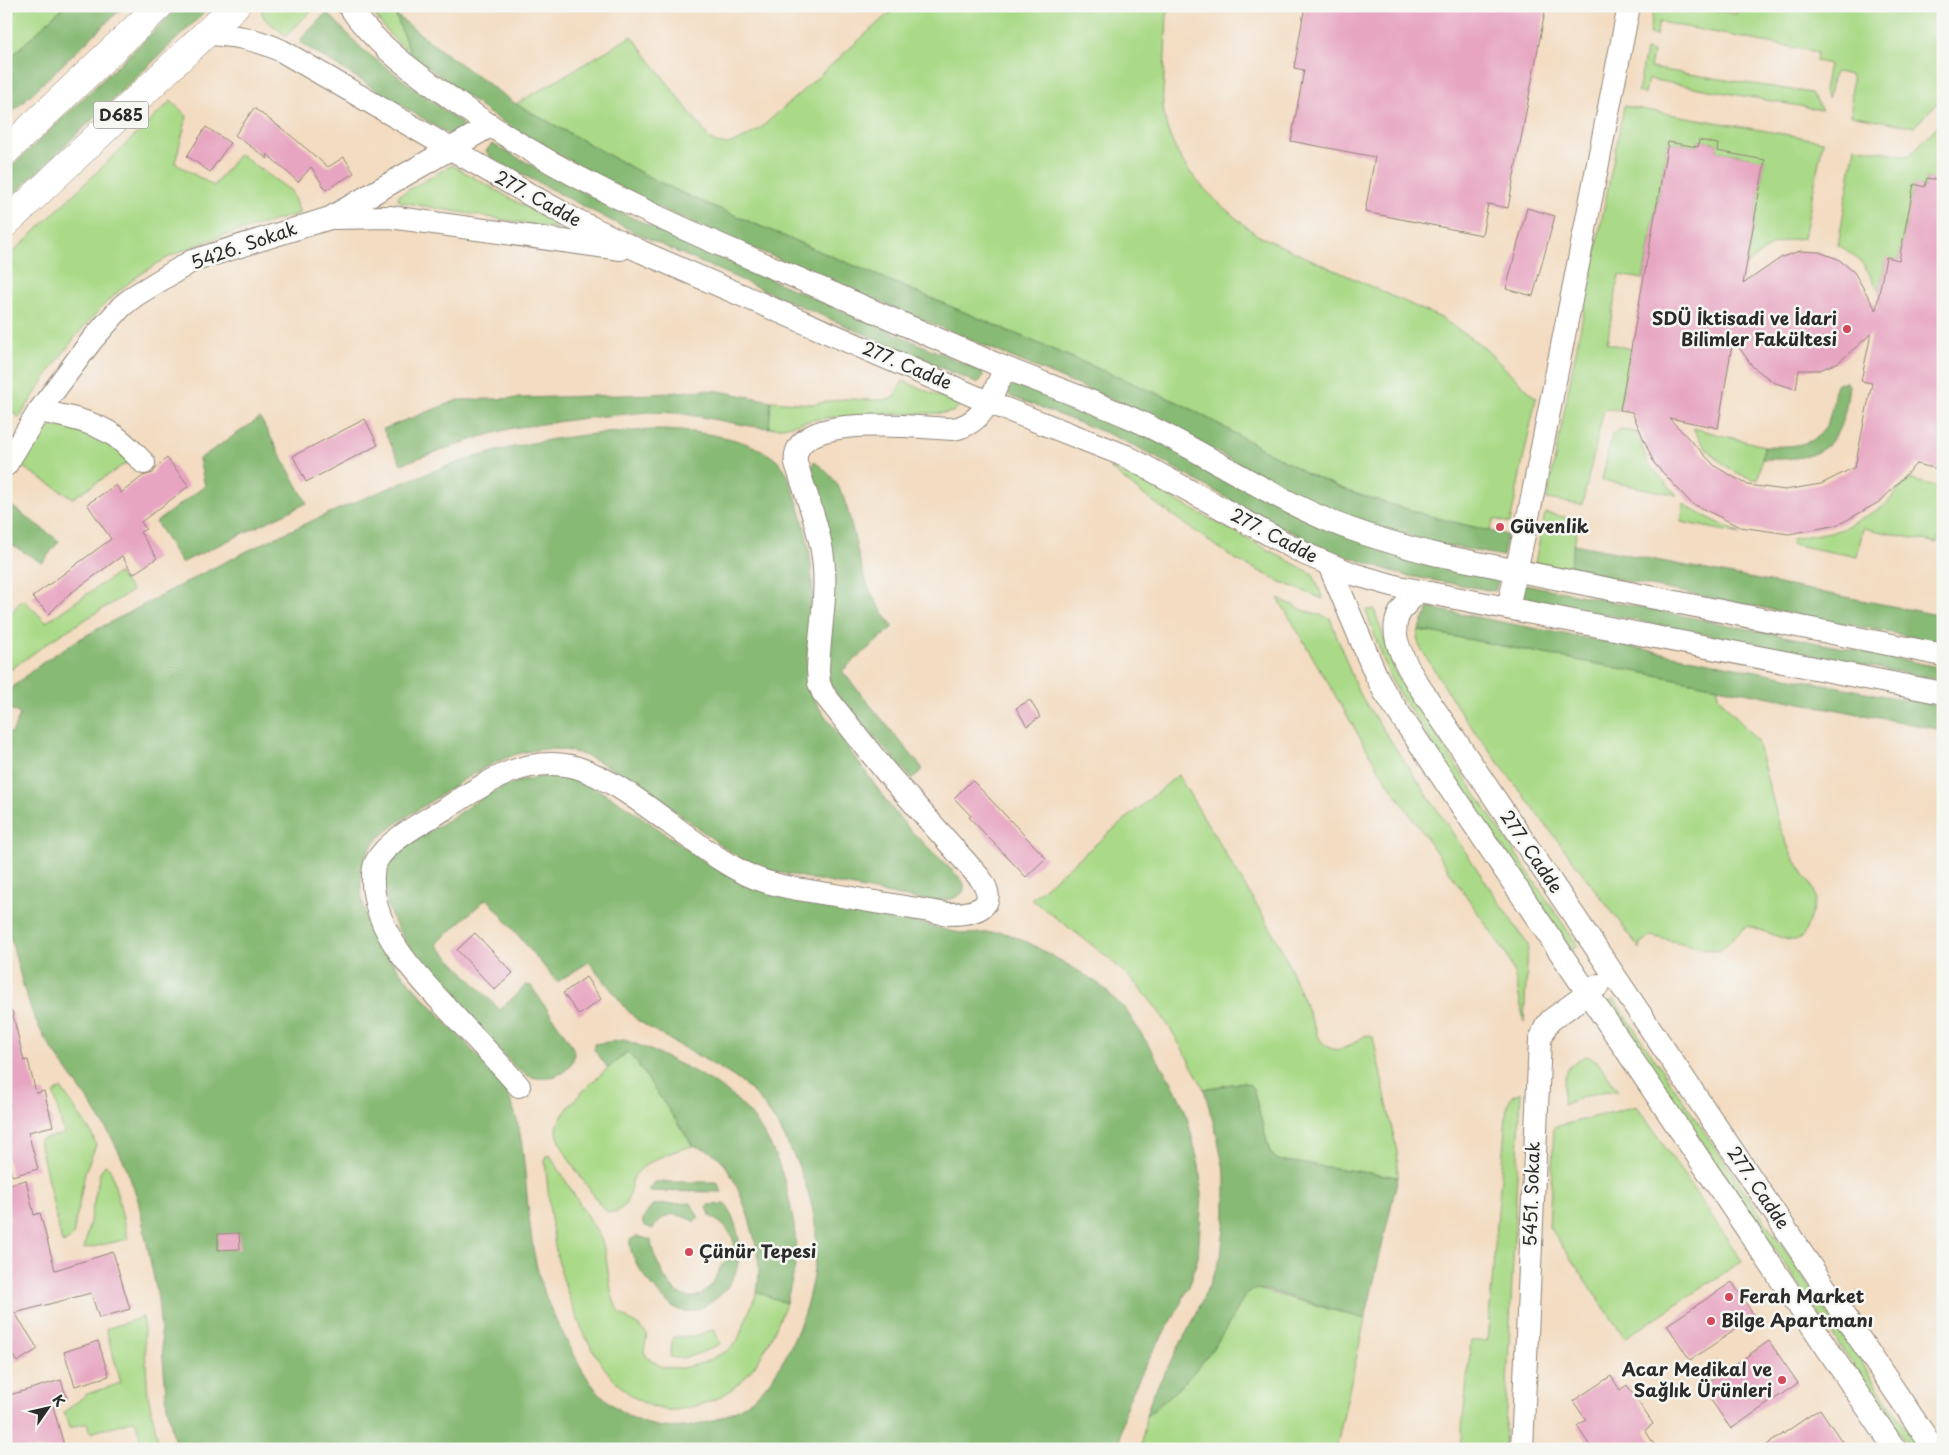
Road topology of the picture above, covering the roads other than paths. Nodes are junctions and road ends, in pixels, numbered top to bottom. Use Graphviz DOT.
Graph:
graph roads {
  1 [pos="159,6"];
  2 [pos="235,6"];
  3 [pos="349,6"];
  4 [pos="1629,6"];
  5 [pos="206,34"];
  6 [pos="490,126"];
  7 [pos="449,149"];
  8 [pos="6,151"];
  9 [pos="330,218"];
  10 [pos="6,223"];
  11 [pos="642,252"];
  12 [pos="1005,368"];
  13 [pos="988,402"];
  14 [pos="39,411"];
  15 [pos="144,463"];
  16 [pos="6,465"];
  17 [pos="1329,565"];
  18 [pos="1517,571"];
  19 [pos="1419,591"];
  20 [pos="1508,608"];
  21 [pos="1943,656"];
  22 [pos="1943,692"];
  23 [pos="1614,975"];
  24 [pos="1588,993"];
  25 [pos="519,1086"];
  26 [pos="1522,1449"];
  27 [pos="1895,1449"];
  28 [pos="1934,1449"];
  1 -- 8 [label="highway, D685"];
  2 -- 5 [label="highway, D685"];
  3 -- 6 [label="street, 277. Cadde"];
  4 -- 18 [label="street"];
  5 -- 7 [label="street, 277. Cadde"];
  5 -- 10 [label="highway, D685"];
  6 -- 7 [label="street, 5426. Sokak"];
  6 -- 12 [label="street, 277. Cadde"];
  7 -- 9 [label="street, 5426. Sokak"];
  7 -- 11 [label="street, 277. Cadde"];
  9 -- 11 [label="street"];
  9 -- 14 [label="street, 5426. Sokak"];
  11 -- 13 [label="street, 277. Cadde"];
  12 -- 13 [label="street"];
  12 -- 18 [label="street, 277. Cadde"];
  13 -- 17 [label="street, 277. Cadde"];
  13 -- 25 [label="street"];
  14 -- 15 [label="street"];
  14 -- 16 [label="street, 5426. Sokak"];
  17 -- 19 [label="street, 277. Cadde"];
  17 -- 24 [label="street, 277. Cadde"];
  18 -- 20 [label="street"];
  18 -- 21 [label="street, 277. Cadde"];
  19 -- 20 [label="street"];
  19 -- 23 [label="street, 277. Cadde"];
  20 -- 22 [label="street"];
  23 -- 24 [label="street, 5451. Sokak"];
  23 -- 28 [label="street, 277. Cadde"];
  24 -- 26 [label="street, 5451. Sokak"];
  24 -- 27 [label="street, 277. Cadde"];
}
